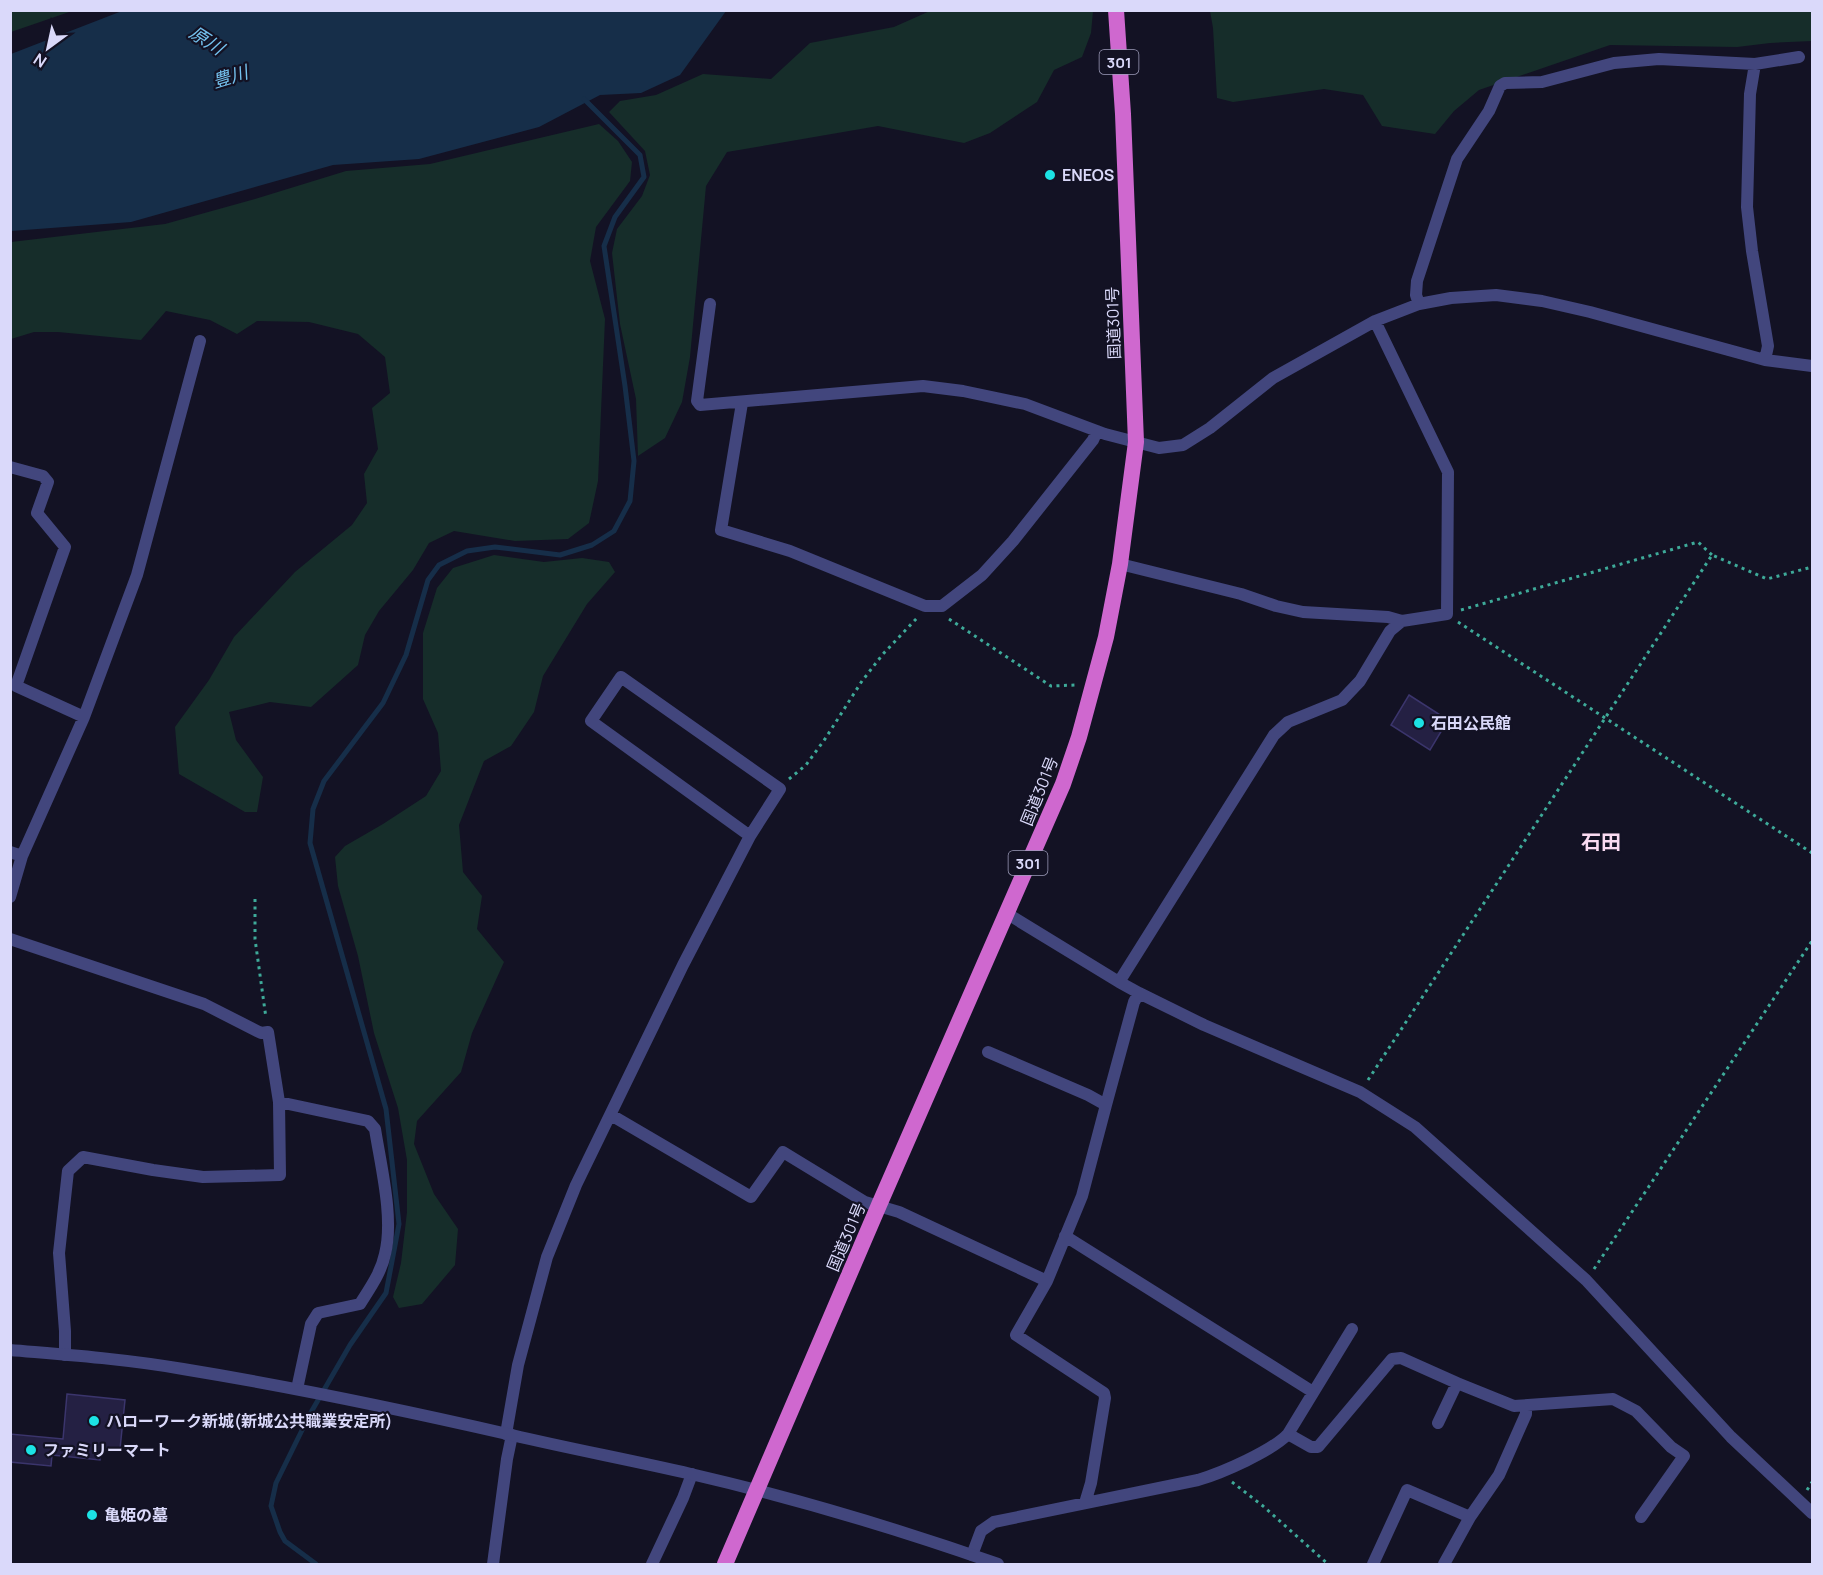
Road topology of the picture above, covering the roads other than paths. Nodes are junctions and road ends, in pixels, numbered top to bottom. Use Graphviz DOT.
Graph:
graph roads {
  1 [pos="1116,10"];
  2 [pos="1798,57"];
  3 [pos="1755,64"];
  4 [pos="710,304"];
  5 [pos="1419,304"];
  6 [pos="1375,321"];
  7 [pos="200,341"];
  8 [pos="1765,360"];
  9 [pos="1812,366"];
  10 [pos="742,403"];
  11 [pos="1097,431"];
  12 [pos="1136,442"];
  13 [pos="10,467"];
  14 [pos="1120,564"];
  15 [pos="1402,621"];
  16 [pos="84,717"];
  17 [pos="750,836"];
  18 [pos="16,854"];
  19 [pos="10,897"];
  20 [pos="1006,913"];
  21 [pos="10,939"];
  22 [pos="1119,982"];
  23 [pos="1139,993"];
  24 [pos="988,1052"];
  25 [pos="279,1102"];
  26 [pos="1106,1105"];
  27 [pos="611,1115"];
  28 [pos="879,1205"];
  29 [pos="1065,1236"];
  30 [pos="1047,1281"];
  31 [pos="1352,1329"];
  32 [pos="10,1350"];
  33 [pos="65,1355"];
  34 [pos="1456,1383"];
  35 [pos="303,1391"];
  36 [pos="1313,1392"];
  37 [pos="1526,1406"];
  38 [pos="1438,1423"];
  39 [pos="509,1434"];
  40 [pos="1288,1434"];
  41 [pos="692,1474"];
  42 [pos="758,1491"];
  43 [pos="1085,1503"];
  44 [pos="1812,1513"];
  45 [pos="1641,1517"];
  46 [pos="1470,1518"];
  47 [pos="972,1555"];
  48 [pos="493,1564"];
  49 [pos="652,1564"];
  50 [pos="725,1564"];
  51 [pos="998,1564"];
  52 [pos="1373,1564"];
  53 [pos="1444,1564"];
  1 -- 12 [label="highway, 国道301号 / 301"];
  2 -- 3 [label="street"];
  3 -- 5 [label="street"];
  3 -- 8 [label="street"];
  4 -- 10 [label="street"];
  5 -- 6 [label="street"];
  5 -- 8 [label="street"];
  6 -- 12 [label="street"];
  6 -- 15 [label="street"];
  7 -- 16 [label="street"];
  8 -- 9 [label="street"];
  10 -- 11 [label="street"];
  10 -- 11 [label="street"];
  11 -- 12 [label="street"];
  12 -- 14 [label="highway, 国道301号 / 301"];
  13 -- 16 [label="street"];
  14 -- 15 [label="street"];
  14 -- 20 [label="highway, 国道301号 / 301"];
  15 -- 22 [label="street"];
  16 -- 18 [label="street"];
  17 -- 17 [label="street"];
  17 -- 27 [label="street"];
  18 -- 19 [label="street"];
  20 -- 22 [label="street"];
  20 -- 28 [label="highway, 国道301号 / 301"];
  21 -- 25 [label="street"];
  22 -- 23 [label="street"];
  23 -- 26 [label="street"];
  23 -- 44 [label="street"];
  24 -- 26 [label="street"];
  25 -- 33 [label="street"];
  25 -- 35 [label="street"];
  26 -- 29 [label="street"];
  27 -- 28 [label="street"];
  27 -- 39 [label="street"];
  28 -- 30 [label="street"];
  28 -- 42 [label="highway, 国道301号 / 301"];
  29 -- 30 [label="street"];
  29 -- 36 [label="street"];
  30 -- 43 [label="street"];
  31 -- 36 [label="street"];
  32 -- 33 [label="street"];
  33 -- 35 [label="street"];
  34 -- 37 [label="street"];
  34 -- 38 [label="street"];
  34 -- 40 [label="street"];
  35 -- 39 [label="street"];
  36 -- 40 [label="street"];
  37 -- 45 [label="street"];
  37 -- 46 [label="street"];
  39 -- 41 [label="street"];
  39 -- 48 [label="street"];
  40 -- 43 [label="street"];
  41 -- 42 [label="street"];
  41 -- 49 [label="street"];
  42 -- 47 [label="street"];
  42 -- 50 [label="highway, 国道301号 / 301"];
  43 -- 47 [label="street"];
  46 -- 52 [label="street"];
  46 -- 53 [label="street"];
  47 -- 51 [label="street"];
}
